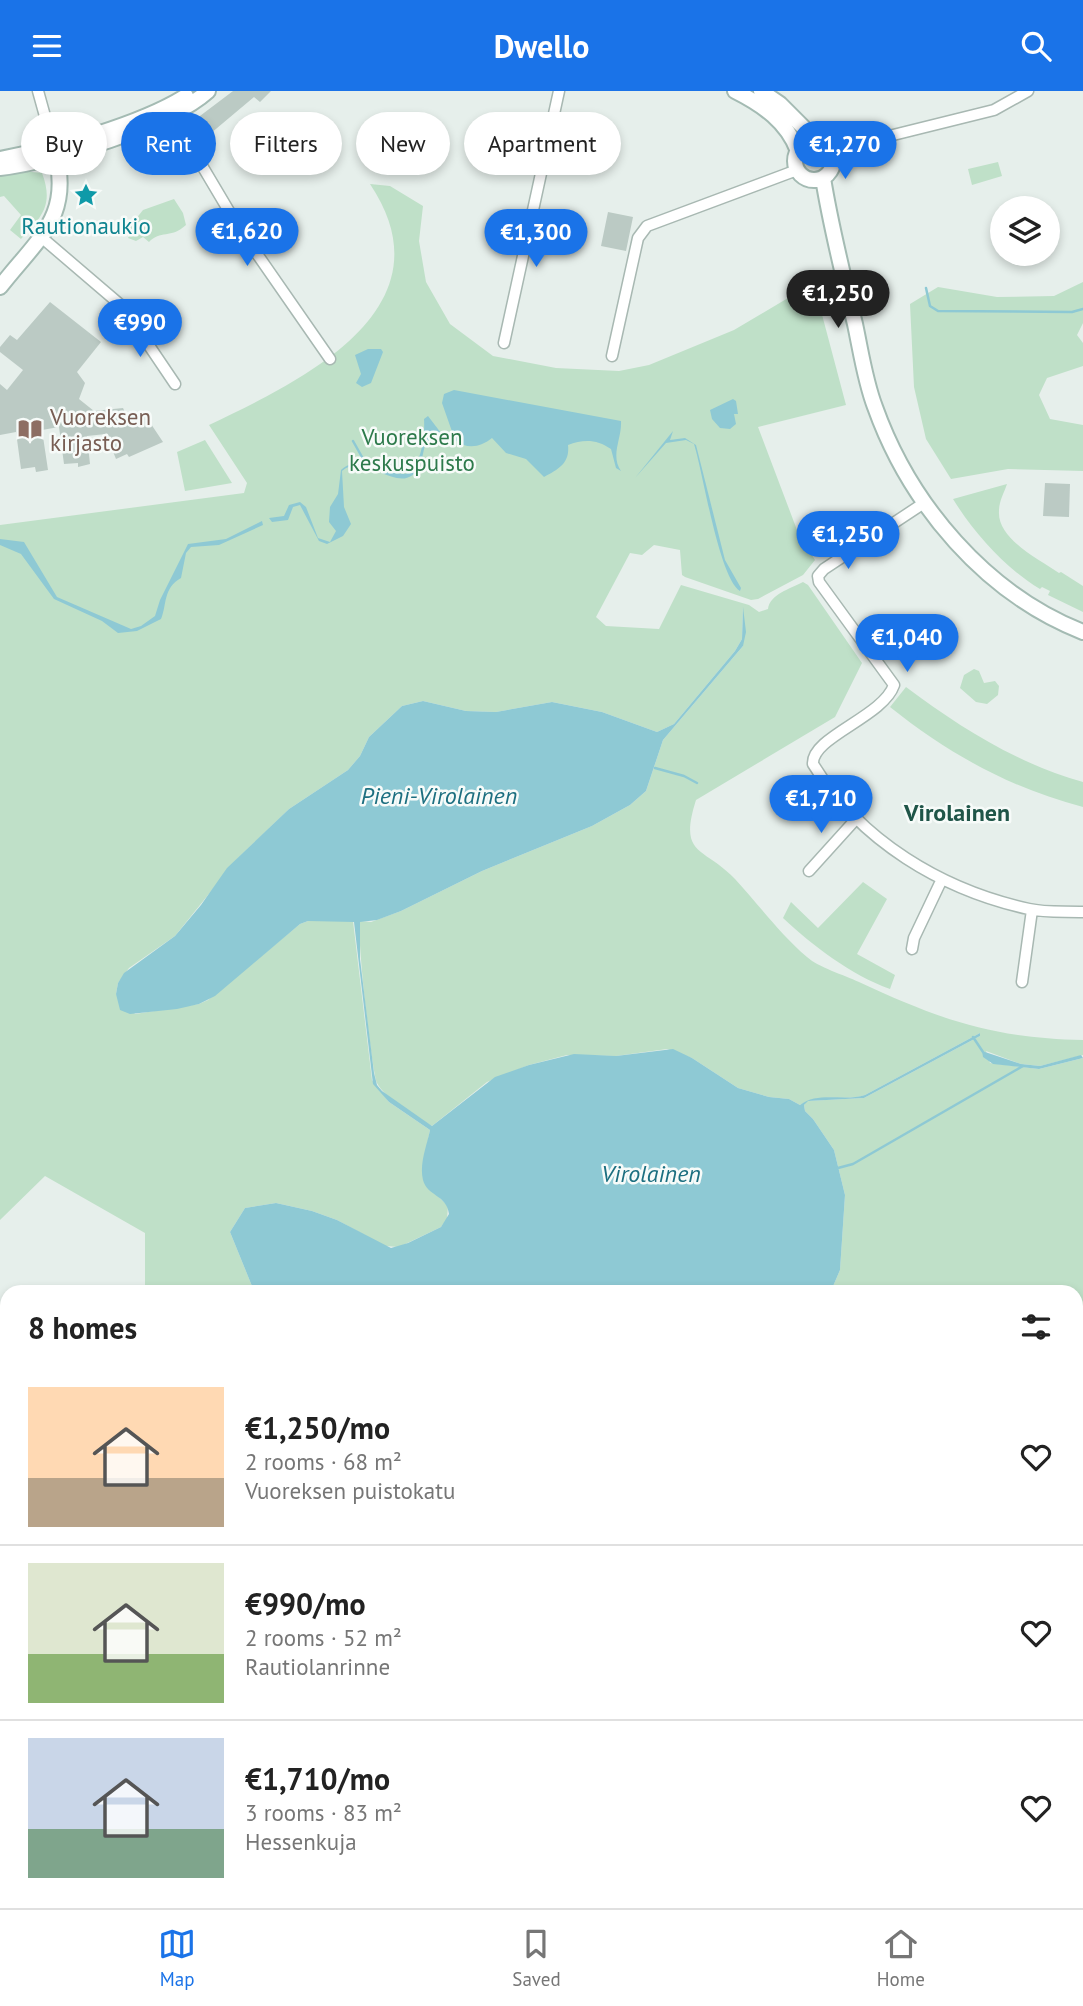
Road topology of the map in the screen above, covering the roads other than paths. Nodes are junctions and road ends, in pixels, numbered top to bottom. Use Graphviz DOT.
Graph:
graph roads {
  1 [pos="37,91"];
  2 [pos="193,91"];
  3 [pos="208,91"];
  4 [pos="559,91"];
  5 [pos="735,91"];
  6 [pos="761,91"];
  7 [pos="1028,91"];
  8 [pos="43,112"];
  9 [pos="170,112"];
  10 [pos="819,143"];
  11 [pos="798,151"];
  12 [pos="21,156"];
  13 [pos="833,156"];
  14 [pos="0,159"];
  15 [pos="21,161"];
  16 [pos="0,168"];
  17 [pos="797,170"];
  18 [pos="60,175"];
  19 [pos="207,175"];
  20 [pos="818,179"];
  21 [pos="40,236"];
  22 [pos="0,287"];
  23 [pos="504,343"];
  24 [pos="612,356"];
  25 [pos="330,359"];
  26 [pos="175,384"];
  27 [pos="924,503"];
  28 [pos="1083,632"];
  29 [pos="856,818"];
  30 [pos="809,871"];
  31 [pos="942,879"];
  32 [pos="1032,910"];
  33 [pos="1083,912"];
  34 [pos="912,949"];
  35 [pos="1022,982"];
  1 -- 8 [label="street"];
  2 -- 9 [label="main road"];
  3 -- 9 [label="main road"];
  4 -- 23 [label="street"];
  5 -- 11 [label="main road"];
  6 -- 10 [label="main road"];
  7 -- 13 [label="street"];
  10 -- 11 [label="main road"];
  10 -- 13 [label="main road"];
  11 -- 17 [label="main road"];
  12 -- 14 [label="main road"];
  13 -- 20 [label="main road"];
  15 -- 16 [label="main road"];
  17 -- 20 [label="main road"];
  17 -- 24 [label="street"];
  18 -- 21 [label="main road"];
  19 -- 25 [label="street"];
  20 -- 27 [label="main road"];
  21 -- 22 [label="main road"];
  21 -- 26 [label="street"];
  27 -- 28 [label="main road"];
  27 -- 29 [label="street"];
  29 -- 30 [label="street"];
  29 -- 31 [label="street"];
  31 -- 32 [label="street"];
  31 -- 34 [label="street"];
  32 -- 33 [label="street"];
  32 -- 35 [label="street"];
}
